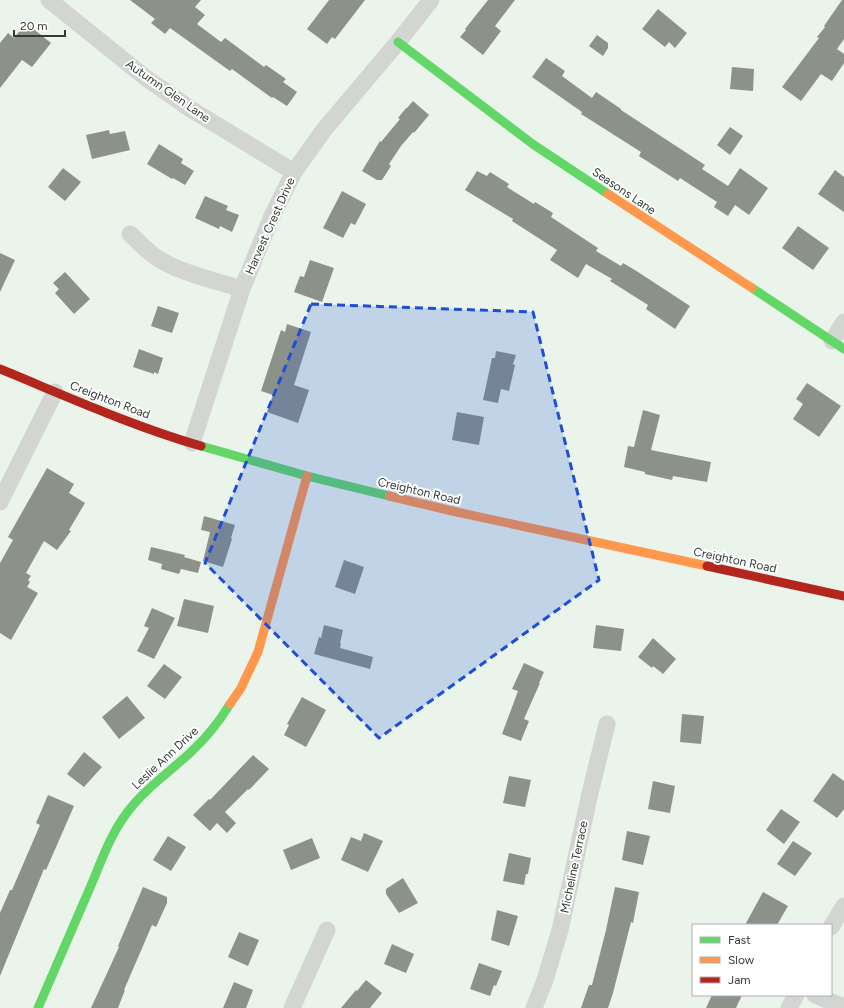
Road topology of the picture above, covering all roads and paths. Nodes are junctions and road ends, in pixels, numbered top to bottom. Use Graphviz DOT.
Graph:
graph roads {
  1 [pos="49,0"];
  2 [pos="431,0"];
  3 [pos="398,42"];
  4 [pos="294,172"];
  5 [pos="130,234"];
  6 [pos="242,289"];
  7 [pos="844,322"];
  8 [pos="838,345"];
  9 [pos="0,369"];
  10 [pos="55,392"];
  11 [pos="192,443"];
  12 [pos="307,476"];
  13 [pos="0,502"];
  14 [pos="844,596"];
  15 [pos="607,724"];
  16 [pos="844,906"];
  17 [pos="832,925"];
  18 [pos="327,930"];
  19 [pos="795,996"];
  20 [pos="817,996"];
  21 [pos="844,1007"];
  22 [pos="38,1008"];
  23 [pos="292,1008"];
  24 [pos="534,1008"];
  25 [pos="789,1008"];
  1 -- 4 [label="street, Autumn Glen Lane"];
  2 -- 3 [label="street, Harvest Crest Drive"];
  3 -- 4 [label="street, Harvest Crest Drive"];
  3 -- 8 [label="street, Seasons Lane"];
  4 -- 6 [label="street, Harvest Crest Drive"];
  5 -- 6 [label="street"];
  6 -- 11 [label="street, Harvest Crest Drive"];
  7 -- 8 [label="street"];
  9 -- 10 [label="street, Creighton Road"];
  10 -- 11 [label="street, Creighton Road"];
  10 -- 13 [label="street"];
  11 -- 12 [label="street, Creighton Road"];
  12 -- 14 [label="street, Creighton Road"];
  12 -- 22 [label="street, Leslie Ann Drive"];
  15 -- 24 [label="street, Micheline Terrace"];
  16 -- 17 [label="street"];
  18 -- 23 [label="street"];
  19 -- 25 [label="street"];
  20 -- 21 [label="street"];
}
